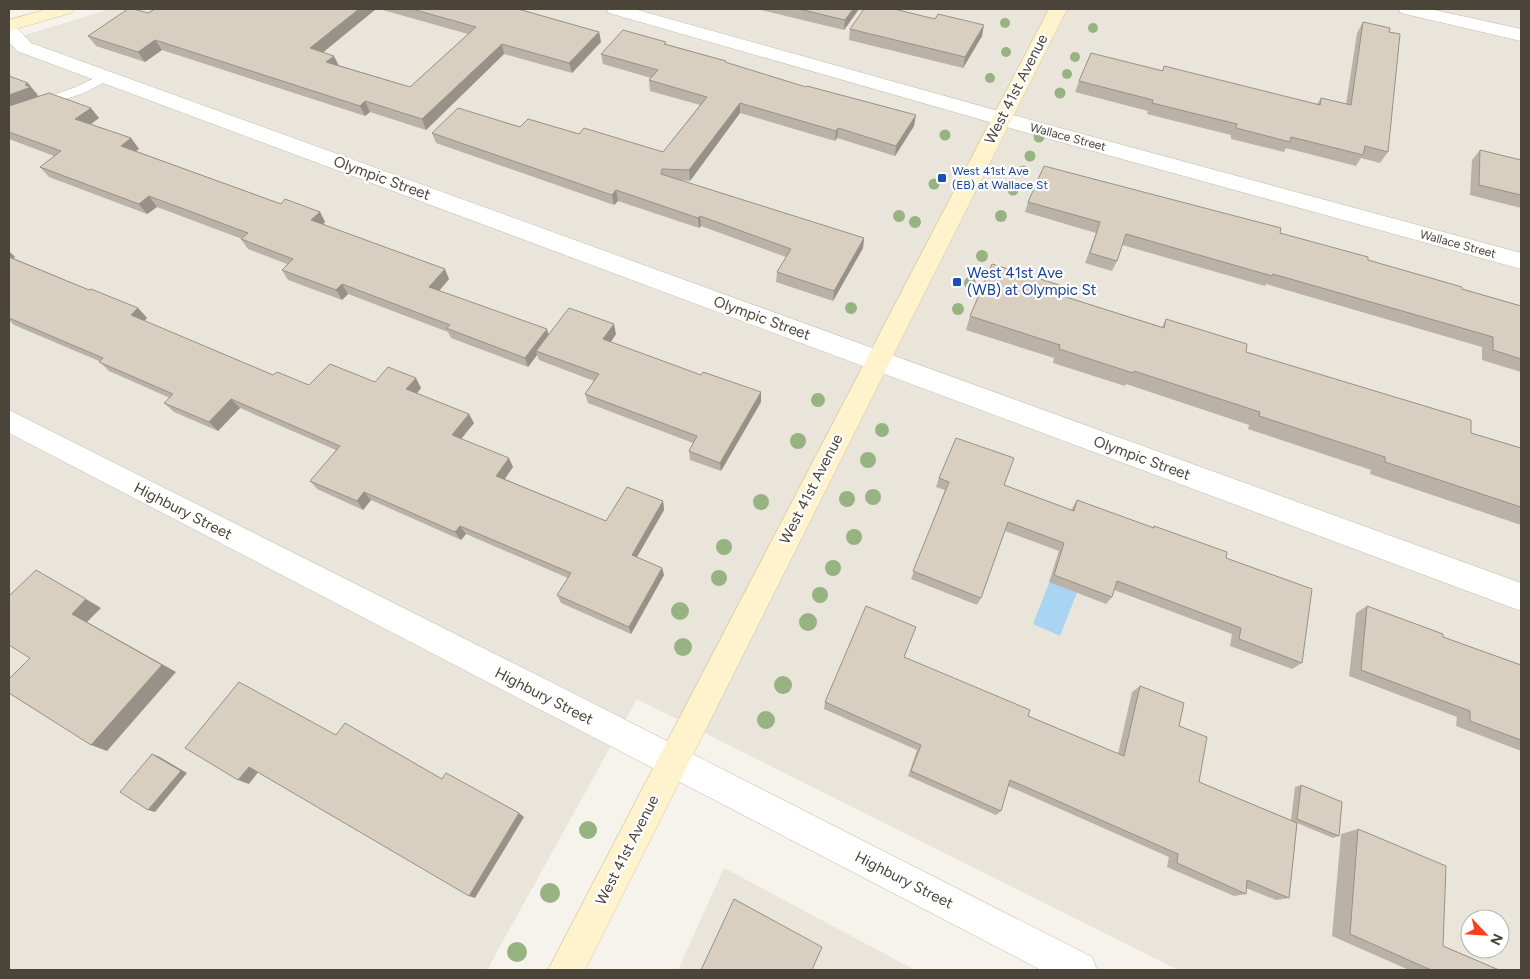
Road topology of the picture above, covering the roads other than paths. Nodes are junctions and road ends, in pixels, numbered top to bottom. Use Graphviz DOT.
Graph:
graph roads {
  1 [pos="65,9"];
  2 [pos="615,9"];
  3 [pos="1058,9"];
  4 [pos="1407,9"];
  5 [pos="9,26"];
  6 [pos="9,31"];
  7 [pos="1521,35"];
  8 [pos="107,76"];
  9 [pos="9,114"];
  10 [pos="1001,118"];
  11 [pos="1521,261"];
  12 [pos="877,361"];
  13 [pos="9,421"];
  14 [pos="1521,597"];
  15 [pos="673,761"];
  16 [pos="566,970"];
  17 [pos="1079,970"];
  1 -- 5 [label="main road"];
  2 -- 10 [label="street, Wallace Street"];
  3 -- 10 [label="main road, West 41st Avenue"];
  4 -- 7 [label="street"];
  6 -- 8 [label="street, Olympic Street"];
  8 -- 9 [label="lane"];
  8 -- 12 [label="street, Olympic Street"];
  10 -- 11 [label="street, Wallace Street"];
  10 -- 12 [label="main road, West 41st Avenue"];
  12 -- 14 [label="street, Olympic Street"];
  12 -- 15 [label="main road, West 41st Avenue"];
  13 -- 15 [label="street, Highbury Street"];
  15 -- 16 [label="main road, West 41st Avenue"];
  15 -- 17 [label="street, Highbury Street"];
}
